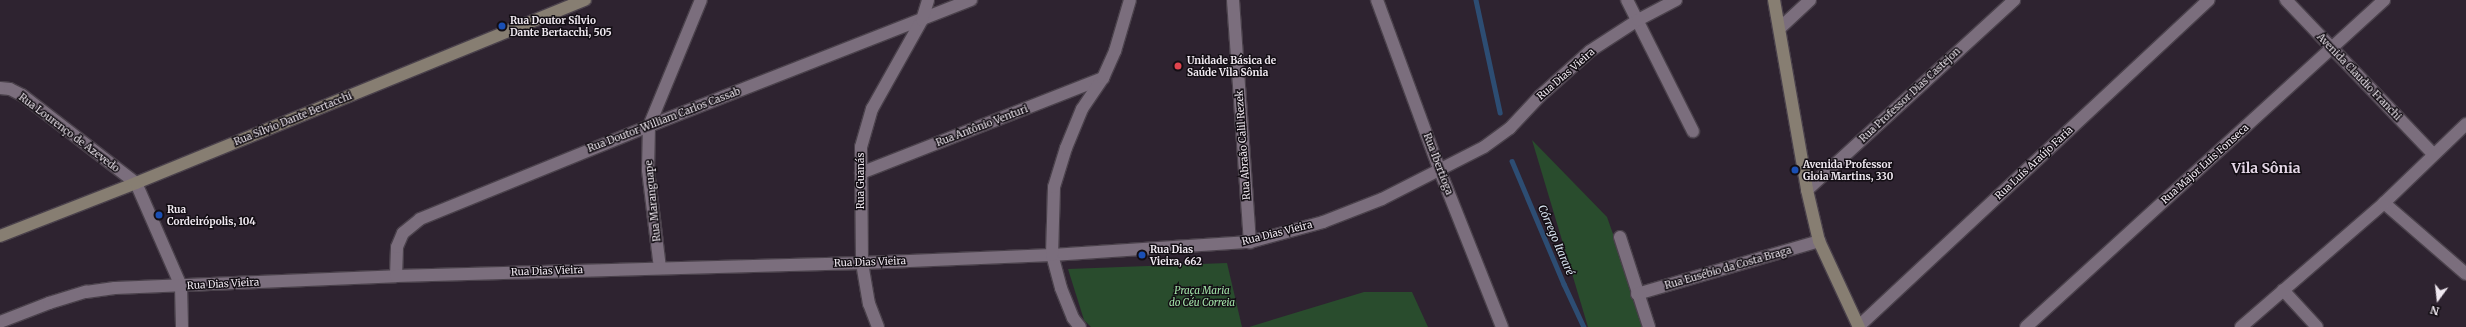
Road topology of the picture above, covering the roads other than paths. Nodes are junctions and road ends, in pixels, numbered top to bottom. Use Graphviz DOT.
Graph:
graph roads {
  1 [pos="585,0"];
  2 [pos="701,0"];
  3 [pos="928,0"];
  4 [pos="970,0"];
  5 [pos="1130,0"];
  6 [pos="1233,0"];
  7 [pos="1377,0"];
  8 [pos="1627,0"];
  9 [pos="1676,0"];
  10 [pos="1774,0"];
  11 [pos="1810,0"];
  12 [pos="2014,0"];
  13 [pos="2209,0"];
  14 [pos="2286,0"];
  15 [pos="2384,0"];
  16 [pos="567,4"];
  17 [pos="922,20"];
  18 [pos="1638,20"];
  19 [pos="1780,28"];
  20 [pos="2332,49"];
  21 [pos="1102,78"];
  22 [pos="0,88"];
  23 [pos="2466,124"];
  24 [pos="649,126"];
  25 [pos="1693,131"];
  26 [pos="2433,154"];
  27 [pos="1440,171"];
  28 [pos="861,173"];
  29 [pos="136,183"];
  30 [pos="1807,190"];
  31 [pos="2384,203"];
  32 [pos="0,236"];
  33 [pos="1620,237"];
  34 [pos="1819,241"];
  35 [pos="1250,242"];
  36 [pos="1052,255"];
  37 [pos="862,262"];
  38 [pos="660,268"];
  39 [pos="2466,274"];
  40 [pos="396,276"];
  41 [pos="181,286"];
  42 [pos="2283,290"];
  43 [pos="1637,294"];
  44 [pos="0,322"];
  45 [pos="182,327"];
  46 [pos="878,327"];
  47 [pos="1080,327"];
  48 [pos="1502,327"];
  49 [pos="1649,327"];
  50 [pos="1859,327"];
  51 [pos="2026,327"];
  52 [pos="2241,327"];
  53 [pos="2317,327"];
  1 -- 16 [label="street, Rua Sílvio Dante Bertacchi"];
  2 -- 24 [label="street, Rua Maranguape"];
  3 -- 17 [label="street, Rua Guanás"];
  4 -- 17 [label="street, Rua Doutor William Carlos Cassab"];
  5 -- 21 [label="street"];
  6 -- 35 [label="street, Rua Abraão Calil Rezek"];
  7 -- 27 [label="street, Rua Ibertioga"];
  8 -- 18 [label="street"];
  9 -- 18 [label="street, Rua Dias Vieira"];
  10 -- 19 [label="street"];
  11 -- 19 [label="street"];
  12 -- 30 [label="street, Rua Professor Dias Castejon"];
  13 -- 50 [label="street, Rua Luís Araújo Faria"];
  14 -- 20 [label="street, Avenida Claudio Franchi"];
  15 -- 20 [label="street, Rua Major Luis Fonseca"];
  16 -- 29 [label="street, Rua Sílvio Dante Bertacchi"];
  17 -- 24 [label="street, Rua Doutor William Carlos Cassab"];
  17 -- 28 [label="street, Rua Guanás"];
  18 -- 25 [label="street"];
  18 -- 27 [label="street, Rua Dias Vieira"];
  19 -- 30 [label="street"];
  20 -- 26 [label="street, Avenida Claudio Franchi"];
  20 -- 51 [label="street, Rua Major Luis Fonseca"];
  21 -- 28 [label="street, Rua Antônio Venturi"];
  21 -- 36 [label="street"];
  22 -- 29 [label="street, Rua Lourenço de Azevedo"];
  23 -- 26 [label="street"];
  24 -- 38 [label="street, Rua Maranguape"];
  24 -- 40 [label="street, Rua Doutor William Carlos Cassab"];
  26 -- 31 [label="street"];
  27 -- 35 [label="street, Rua Dias Vieira"];
  27 -- 48 [label="street, Rua Ibertioga"];
  28 -- 37 [label="street, Rua Guanás"];
  29 -- 32 [label="street, Rua Sílvio Dante Bertacchi"];
  29 -- 41 [label="street"];
  30 -- 34 [label="street"];
  31 -- 39 [label="street"];
  31 -- 42 [label="street"];
  33 -- 43 [label="street"];
  34 -- 43 [label="street, Rua Eusébio da Costa Braga"];
  34 -- 50 [label="street"];
  35 -- 36 [label="street, Rua Dias Vieira"];
  36 -- 37 [label="street, Rua Dias Vieira"];
  36 -- 47 [label="street"];
  37 -- 38 [label="street, Rua Dias Vieira"];
  37 -- 46 [label="street, Rua Guanás"];
  38 -- 40 [label="street, Rua Dias Vieira"];
  40 -- 41 [label="street, Rua Dias Vieira"];
  41 -- 44 [label="street, Rua Dias Vieira"];
  41 -- 45 [label="street"];
  42 -- 52 [label="street"];
  42 -- 53 [label="street"];
  43 -- 49 [label="street"];
}
